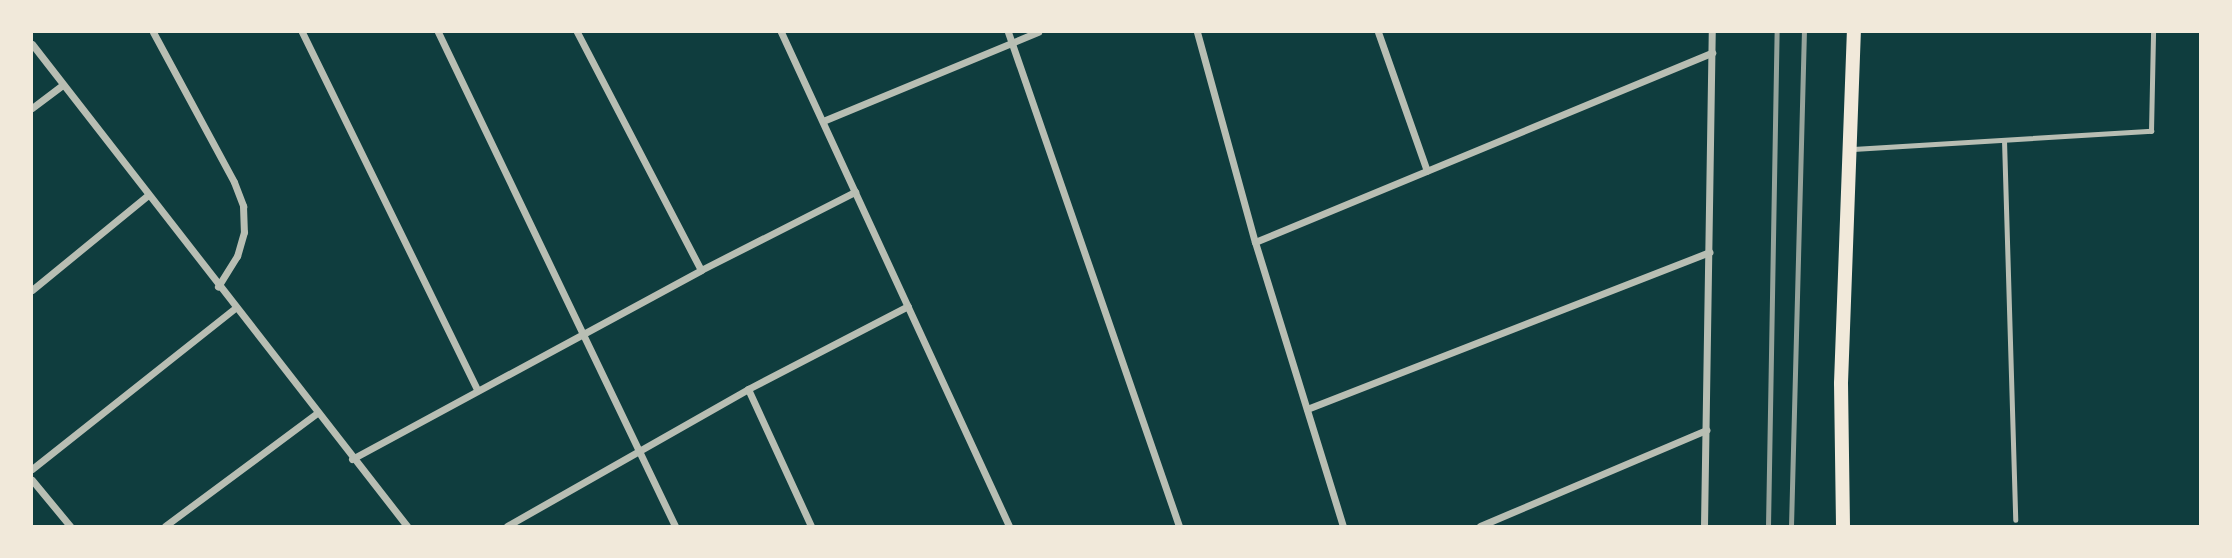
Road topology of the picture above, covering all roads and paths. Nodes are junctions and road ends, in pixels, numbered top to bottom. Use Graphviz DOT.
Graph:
graph roads {
  1 [pos="153,32"];
  2 [pos="302,32"];
  3 [pos="438,32"];
  4 [pos="577,32"];
  5 [pos="781,32"];
  6 [pos="1008,32"];
  7 [pos="1038,32"];
  8 [pos="1197,32"];
  9 [pos="1378,32"];
  10 [pos="1713,32"];
  11 [pos="1854,32"];
  12 [pos="2153,32"];
  13 [pos="1011,42"];
  14 [pos="32,44"];
  15 [pos="1712,53"];
  16 [pos="62,85"];
  17 [pos="32,108"];
  18 [pos="823,121"];
  19 [pos="2004,140"];
  20 [pos="1850,150"];
  21 [pos="1427,171"];
  22 [pos="855,192"];
  23 [pos="148,195"];
  24 [pos="1255,243"];
  25 [pos="1709,252"];
  26 [pos="701,270"];
  27 [pos="218,286"];
  28 [pos="32,290"];
  29 [pos="908,306"];
  30 [pos="235,308"];
  31 [pos="583,335"];
  32 [pos="748,389"];
  33 [pos="477,390"];
  34 [pos="1307,409"];
  35 [pos="317,413"];
  36 [pos="1706,430"];
  37 [pos="639,451"];
  38 [pos="352,459"];
  39 [pos="32,469"];
  40 [pos="32,480"];
  41 [pos="2015,520"];
  42 [pos="70,527"];
  43 [pos="165,527"];
  44 [pos="407,527"];
  45 [pos="507,527"];
  46 [pos="675,527"];
  47 [pos="811,527"];
  48 [pos="1009,527"];
  49 [pos="1180,527"];
  50 [pos="1343,527"];
  51 [pos="1480,527"];
  52 [pos="1704,527"];
  53 [pos="1843,527"];
  1 -- 27 [label="street"];
  2 -- 33 [label="street"];
  3 -- 31 [label="street"];
  4 -- 26 [label="street"];
  5 -- 18 [label="street"];
  6 -- 13 [label="street"];
  7 -- 13 [label="street"];
  8 -- 24 [label="street"];
  9 -- 21 [label="street"];
  10 -- 15 [label="street"];
  11 -- 20 [label="main road"];
  12 -- 19 [label="lane"];
  13 -- 18 [label="street"];
  13 -- 49 [label="street"];
  14 -- 16 [label="street"];
  15 -- 21 [label="street"];
  15 -- 25 [label="street"];
  16 -- 17 [label="street"];
  16 -- 23 [label="street"];
  18 -- 22 [label="street"];
  19 -- 20 [label="lane"];
  19 -- 41 [label="lane"];
  20 -- 53 [label="main road"];
  21 -- 24 [label="street"];
  22 -- 26 [label="street"];
  22 -- 29 [label="street"];
  23 -- 27 [label="street"];
  23 -- 28 [label="street"];
  24 -- 34 [label="street"];
  25 -- 34 [label="street"];
  25 -- 36 [label="street"];
  26 -- 31 [label="street"];
  27 -- 30 [label="street"];
  29 -- 32 [label="street"];
  29 -- 48 [label="street"];
  30 -- 35 [label="street"];
  30 -- 39 [label="street"];
  31 -- 33 [label="street"];
  31 -- 37 [label="street"];
  32 -- 37 [label="street"];
  32 -- 47 [label="street"];
  33 -- 38 [label="street"];
  34 -- 50 [label="street"];
  35 -- 38 [label="street"];
  35 -- 43 [label="street"];
  36 -- 51 [label="street"];
  36 -- 52 [label="street"];
  37 -- 45 [label="street"];
  37 -- 46 [label="street"];
  38 -- 44 [label="street"];
  40 -- 42 [label="street"];
}
